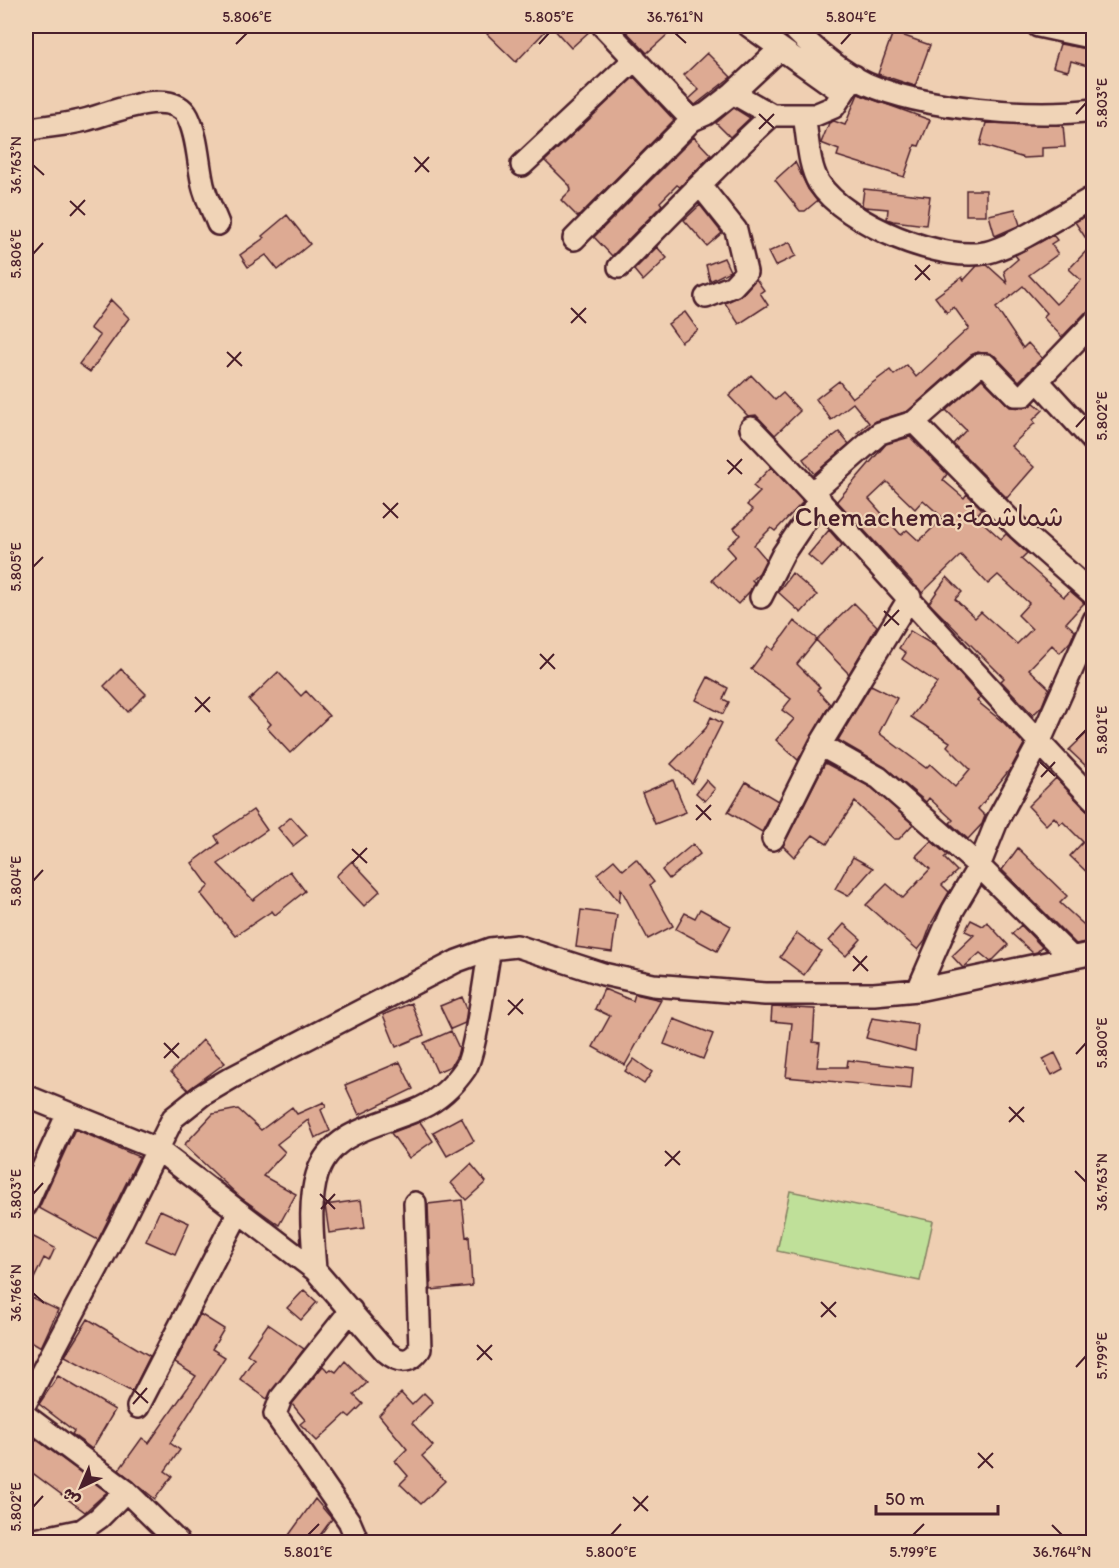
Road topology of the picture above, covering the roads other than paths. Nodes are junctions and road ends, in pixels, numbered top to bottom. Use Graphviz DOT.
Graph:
graph roads {
  1 [pos="603,26"];
  2 [pos="749,26"];
  3 [pos="791,26"];
  4 [pos="1038,26"];
  5 [pos="1094,38"];
  6 [pos="780,49"];
  7 [pos="635,59"];
  8 [pos="849,84"];
  9 [pos="734,93"];
  10 [pos="1094,110"];
  11 [pos="772,115"];
  12 [pos="804,116"];
  13 [pos="692,120"];
  14 [pos="26,129"];
  15 [pos="522,165"];
  16 [pos="700,185"];
  17 [pos="1094,197"];
  18 [pos="218,224"];
  19 [pos="574,239"];
  20 [pos="619,267"];
  21 [pos="706,297"];
  22 [pos="1094,322"];
  23 [pos="1039,382"];
  24 [pos="914,422"];
  25 [pos="751,428"];
  26 [pos="1094,442"];
  27 [pos="817,496"];
  28 [pos="1094,595"];
  29 [pos="761,597"];
  30 [pos="910,597"];
  31 [pos="1094,620"];
  32 [pos="1039,743"];
  33 [pos="820,745"];
  34 [pos="1094,800"];
  35 [pos="773,839"];
  36 [pos="979,866"];
  37 [pos="490,949"];
  38 [pos="1094,953"];
  39 [pos="1071,957"];
  40 [pos="918,990"];
  41 [pos="26,1096"];
  42 [pos="68,1113"];
  43 [pos="157,1149"];
  44 [pos="415,1203"];
  45 [pos="26,1205"];
  46 [pos="238,1213"];
  47 [pos="315,1270"];
  48 [pos="351,1310"];
  49 [pos="26,1402"];
  50 [pos="138,1407"];
  51 [pos="26,1416"];
  52 [pos="126,1491"];
  53 [pos="26,1542"];
  54 [pos="178,1542"];
  55 [pos="358,1542"];
  1 -- 7 [label="street"];
  2 -- 6 [label="street"];
  3 -- 8 [label="street"];
  4 -- 5 [label="street"];
  6 -- 8 [label="street"];
  6 -- 9 [label="street"];
  7 -- 13 [label="street"];
  7 -- 15 [label="street"];
  8 -- 10 [label="street"];
  8 -- 12 [label="street"];
  9 -- 11 [label="street"];
  9 -- 13 [label="street"];
  11 -- 12 [label="street"];
  11 -- 16 [label="street"];
  12 -- 17 [label="street"];
  13 -- 19 [label="street"];
  14 -- 18 [label="street"];
  16 -- 20 [label="street"];
  16 -- 21 [label="street"];
  22 -- 23 [label="street"];
  23 -- 24 [label="street"];
  23 -- 26 [label="street"];
  24 -- 27 [label="street"];
  24 -- 28 [label="street"];
  25 -- 27 [label="street"];
  27 -- 29 [label="street"];
  27 -- 30 [label="street"];
  30 -- 32 [label="street"];
  30 -- 33 [label="street"];
  31 -- 32 [label="street"];
  32 -- 34 [label="street"];
  32 -- 36 [label="street"];
  33 -- 35 [label="street"];
  33 -- 36 [label="street"];
  36 -- 39 [label="street"];
  36 -- 40 [label="street"];
  37 -- 40 [label="street"];
  37 -- 43 [label="street"];
  37 -- 47 [label="street"];
  38 -- 39 [label="street"];
  39 -- 40 [label="street"];
  41 -- 42 [label="street"];
  42 -- 43 [label="street"];
  42 -- 45 [label="street"];
  43 -- 46 [label="street"];
  43 -- 49 [label="street"];
  44 -- 48 [label="street"];
  46 -- 47 [label="street"];
  46 -- 50 [label="street"];
  47 -- 48 [label="street"];
  48 -- 55 [label="street"];
  51 -- 52 [label="street"];
  52 -- 53 [label="street"];
  52 -- 54 [label="street"];
}
